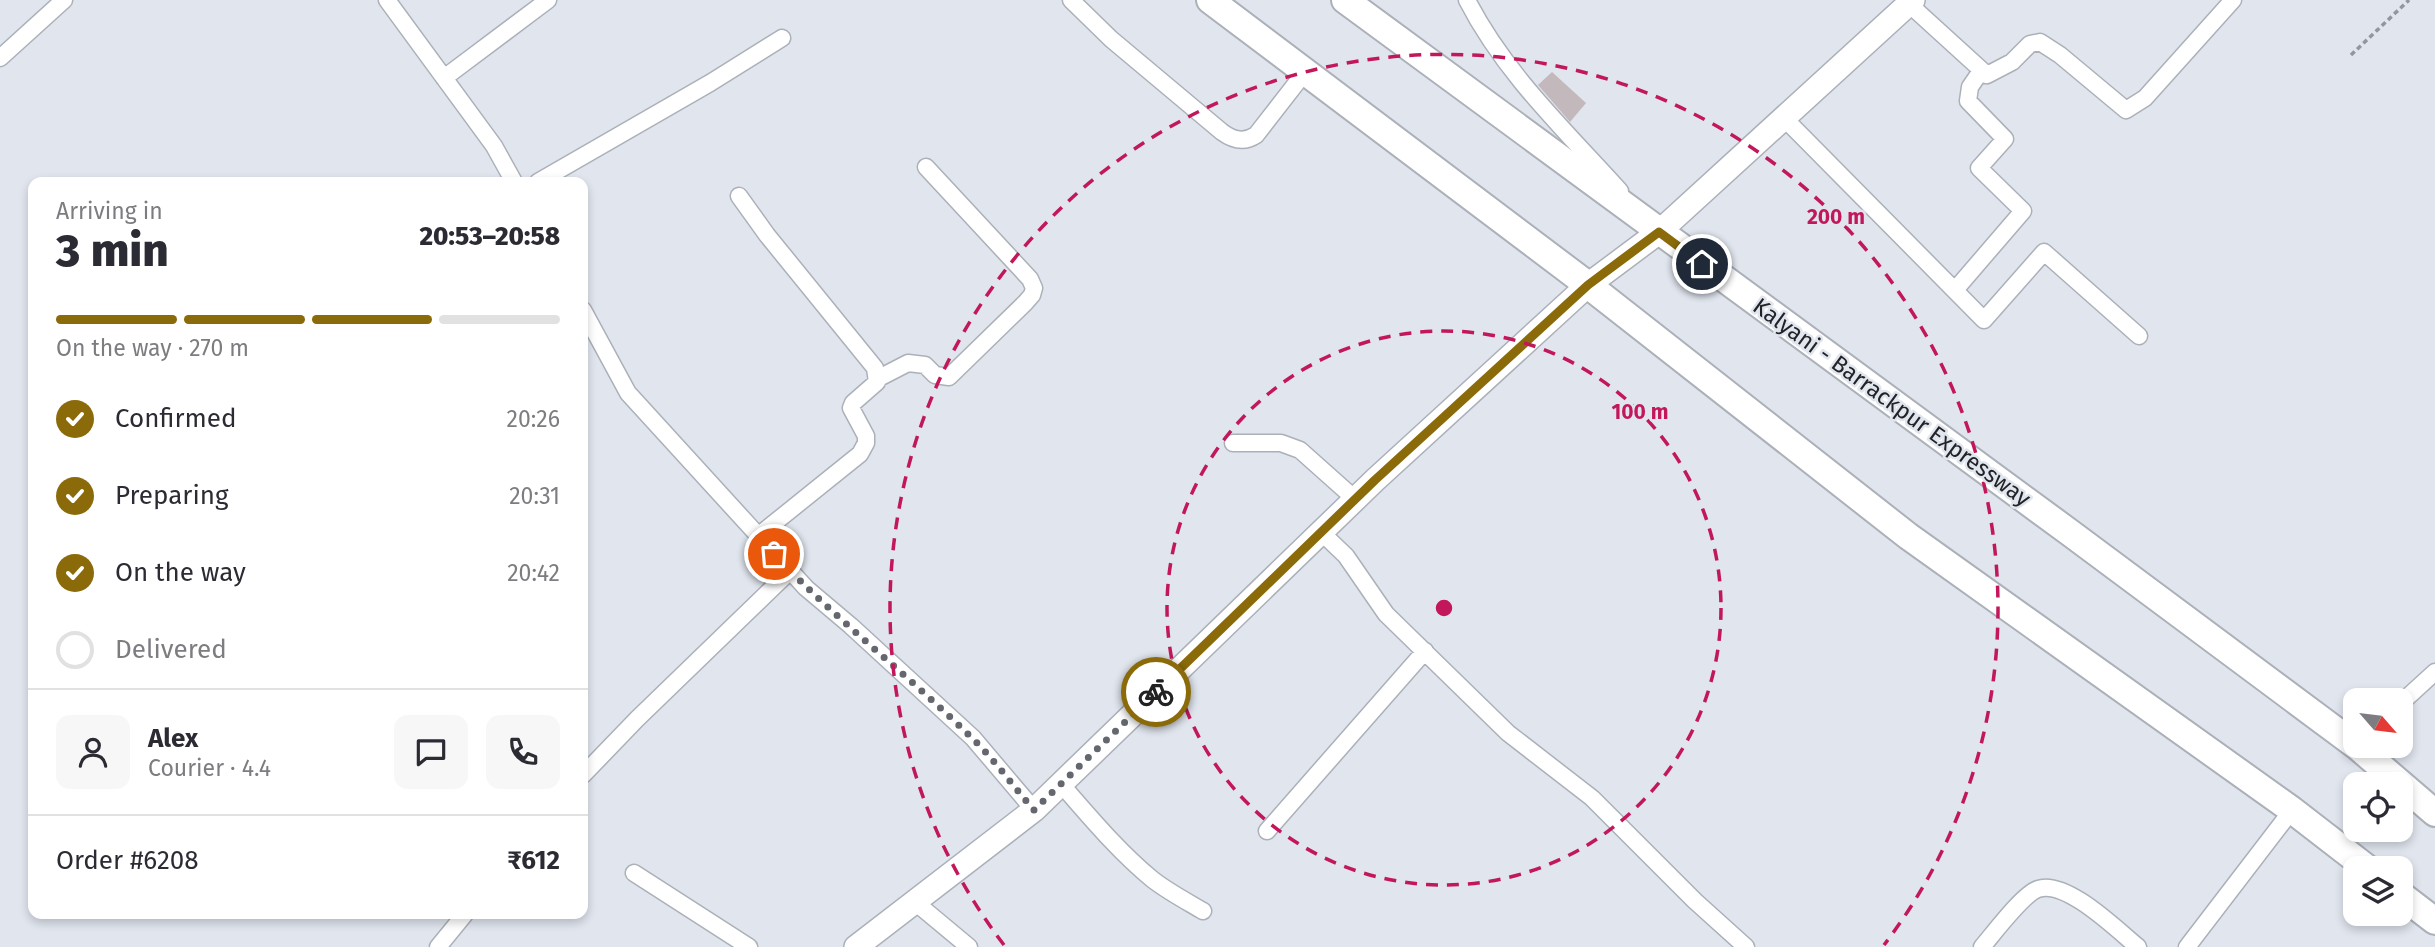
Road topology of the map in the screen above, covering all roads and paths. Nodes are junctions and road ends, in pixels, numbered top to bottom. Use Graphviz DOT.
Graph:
graph roads {
  1 [pos="64,0"];
  2 [pos="387,0"];
  3 [pos="548,0"];
  4 [pos="1071,0"];
  5 [pos="1210,0"];
  6 [pos="1345,0"];
  7 [pos="1467,0"];
  8 [pos="2233,0"];
  9 [pos="2409,0"];
  10 [pos="1911,2"];
  11 [pos="782,38"];
  12 [pos="2351,55"];
  13 [pos="0,58"];
  14 [pos="1981,71"];
  15 [pos="1305,72"];
  16 [pos="444,78"];
  17 [pos="1784,118"];
  18 [pos="926,167"];
  19 [pos="511,177"];
  20 [pos="547,177"];
  21 [pos="739,196"];
  22 [pos="1659,232"];
  23 [pos="1588,285"];
  24 [pos="1955,290"];
  25 [pos="588,319"];
  26 [pos="2139,336"];
  27 [pos="877,379"];
  28 [pos="1233,443"];
  29 [pos="1355,499"];
  30 [pos="1321,532"];
  31 [pos="758,536"];
  32 [pos="790,571"];
  33 [pos="1425,652"];
  34 [pos="2435,672"];
  35 [pos="2413,692"];
  36 [pos="2343,735"];
  37 [pos="2372,758"];
  38 [pos="588,770"];
  39 [pos="1061,784"];
  40 [pos="1034,810"];
  41 [pos="2292,810"];
  42 [pos="2435,813"];
  43 [pos="1268,831"];
  44 [pos="2351,856"];
  45 [pos="634,873"];
  46 [pos="915,902"];
  47 [pos="2413,904"];
  48 [pos="1203,911"];
  49 [pos="461,919"];
  50 [pos="2435,921"];
  51 [pos="438,947"];
  52 [pos="749,947"];
  53 [pos="856,947"];
  54 [pos="969,947"];
  55 [pos="1746,947"];
  56 [pos="1982,947"];
  57 [pos="2138,947"];
  58 [pos="2187,947"];
  1 -- 13 [label="street"];
  2 -- 16 [label="street"];
  3 -- 16 [label="street"];
  4 -- 15 [label="street"];
  5 -- 15 [label="highway"];
  6 -- 22 [label="highway, Kalyani - Barrackpur Expressway"];
  7 -- 22 [label="street"];
  8 -- 14 [label="street"];
  9 -- 12 [label="path"];
  10 -- 14 [label="street"];
  10 -- 17 [label="main road"];
  11 -- 20 [label="street"];
  14 -- 24 [label="street"];
  15 -- 23 [label="highway"];
  16 -- 19 [label="street"];
  17 -- 22 [label="main road"];
  17 -- 24 [label="street"];
  18 -- 27 [label="street"];
  21 -- 27 [label="street"];
  22 -- 23 [label="main road"];
  22 -- 36 [label="highway, Kalyani - Barrackpur Expressway"];
  23 -- 29 [label="main road"];
  23 -- 41 [label="highway"];
  24 -- 26 [label="street"];
  25 -- 31 [label="street"];
  27 -- 31 [label="street"];
  28 -- 29 [label="street"];
  29 -- 30 [label="main road"];
  30 -- 33 [label="street"];
  30 -- 39 [label="main road"];
  31 -- 32 [label="street"];
  32 -- 38 [label="street"];
  32 -- 40 [label="street"];
  33 -- 43 [label="street"];
  33 -- 55 [label="street"];
  34 -- 35 [label="street"];
  37 -- 42 [label="highway, Kalyani - Barrackpur Expressway"];
  39 -- 40 [label="main road"];
  39 -- 48 [label="street"];
  40 -- 46 [label="main road"];
  41 -- 44 [label="highway"];
  41 -- 58 [label="street"];
  45 -- 52 [label="street"];
  46 -- 53 [label="main road"];
  46 -- 54 [label="street"];
  47 -- 50 [label="highway"];
  49 -- 51 [label="street"];
  56 -- 57 [label="street"];
}
